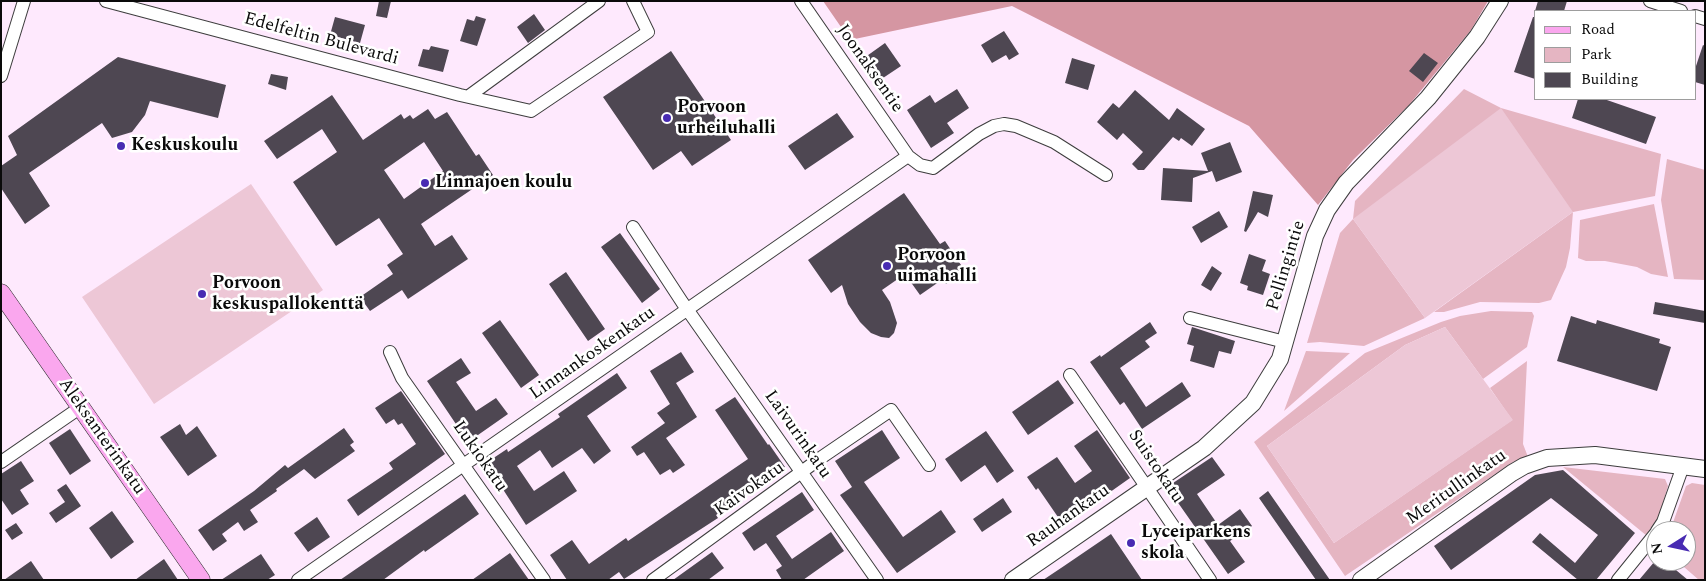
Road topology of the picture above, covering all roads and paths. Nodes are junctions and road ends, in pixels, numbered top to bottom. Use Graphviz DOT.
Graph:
graph roads {
  1 [pos="24,1"];
  2 [pos="106,1"];
  3 [pos="600,1"];
  4 [pos="633,1"];
  5 [pos="802,1"];
  6 [pos="1500,1"];
  7 [pos="1650,1"];
  8 [pos="1679,10"];
  9 [pos="1,76"];
  10 [pos="469,96"];
  11 [pos="908,156"];
  12 [pos="1106,175"];
  13 [pos="633,227"];
  14 [pos="1,293"];
  15 [pos="688,310"];
  16 [pos="1190,318"];
  17 [pos="1285,342"];
  18 [pos="390,352"];
  19 [pos="1070,375"];
  20 [pos="81,407"];
  21 [pos="1,462"];
  22 [pos="464,465"];
  23 [pos="929,466"];
  24 [pos="1683,466"];
  25 [pos="1705,469"];
  26 [pos="802,474"];
  27 [pos="1147,486"];
  28 [pos="1663,521"];
  29 [pos="1646,546"];
  30 [pos="201,580"];
  31 [pos="298,580"];
  32 [pos="544,580"];
  33 [pos="653,580"];
  34 [pos="877,580"];
  35 [pos="1013,580"];
  36 [pos="1210,580"];
  37 [pos="1361,580"];
  38 [pos="1618,580"];
  1 -- 9 [label="street"];
  2 -- 10 [label="street, Edelfeltin Bulevardi"];
  3 -- 10 [label="street"];
  4 -- 10 [label="street, Edelfeltin Bulevardi"];
  5 -- 11 [label="street, Joonaksentie"];
  6 -- 17 [label="street, Pellingintie"];
  7 -- 8 [label="street"];
  11 -- 12 [label="street"];
  11 -- 15 [label="street, Linnankoskenkatu"];
  13 -- 15 [label="street, Laivurinkatu"];
  14 -- 20 [label="main road, Aleksanterinkatu"];
  15 -- 22 [label="street, Linnankoskenkatu"];
  15 -- 26 [label="street, Laivurinkatu"];
  16 -- 17 [label="street"];
  17 -- 27 [label="street, Pellingintie"];
  18 -- 22 [label="street, Lukiokatu"];
  19 -- 27 [label="street, Suistokatu"];
  20 -- 21 [label="street"];
  20 -- 30 [label="main road, Aleksanterinkatu"];
  22 -- 31 [label="street, Linnankoskenkatu"];
  22 -- 32 [label="street, Lukiokatu"];
  23 -- 26 [label="street, Kaivokatu"];
  24 -- 25 [label="street, Meritullinkatu"];
  24 -- 28 [label="street"];
  24 -- 37 [label="street, Meritullinkatu"];
  26 -- 33 [label="street, Kaivokatu"];
  26 -- 34 [label="street, Laivurinkatu"];
  27 -- 35 [label="street, Rauhankatu"];
  27 -- 36 [label="street, Suistokatu"];
  29 -- 38 [label="street"];
}
